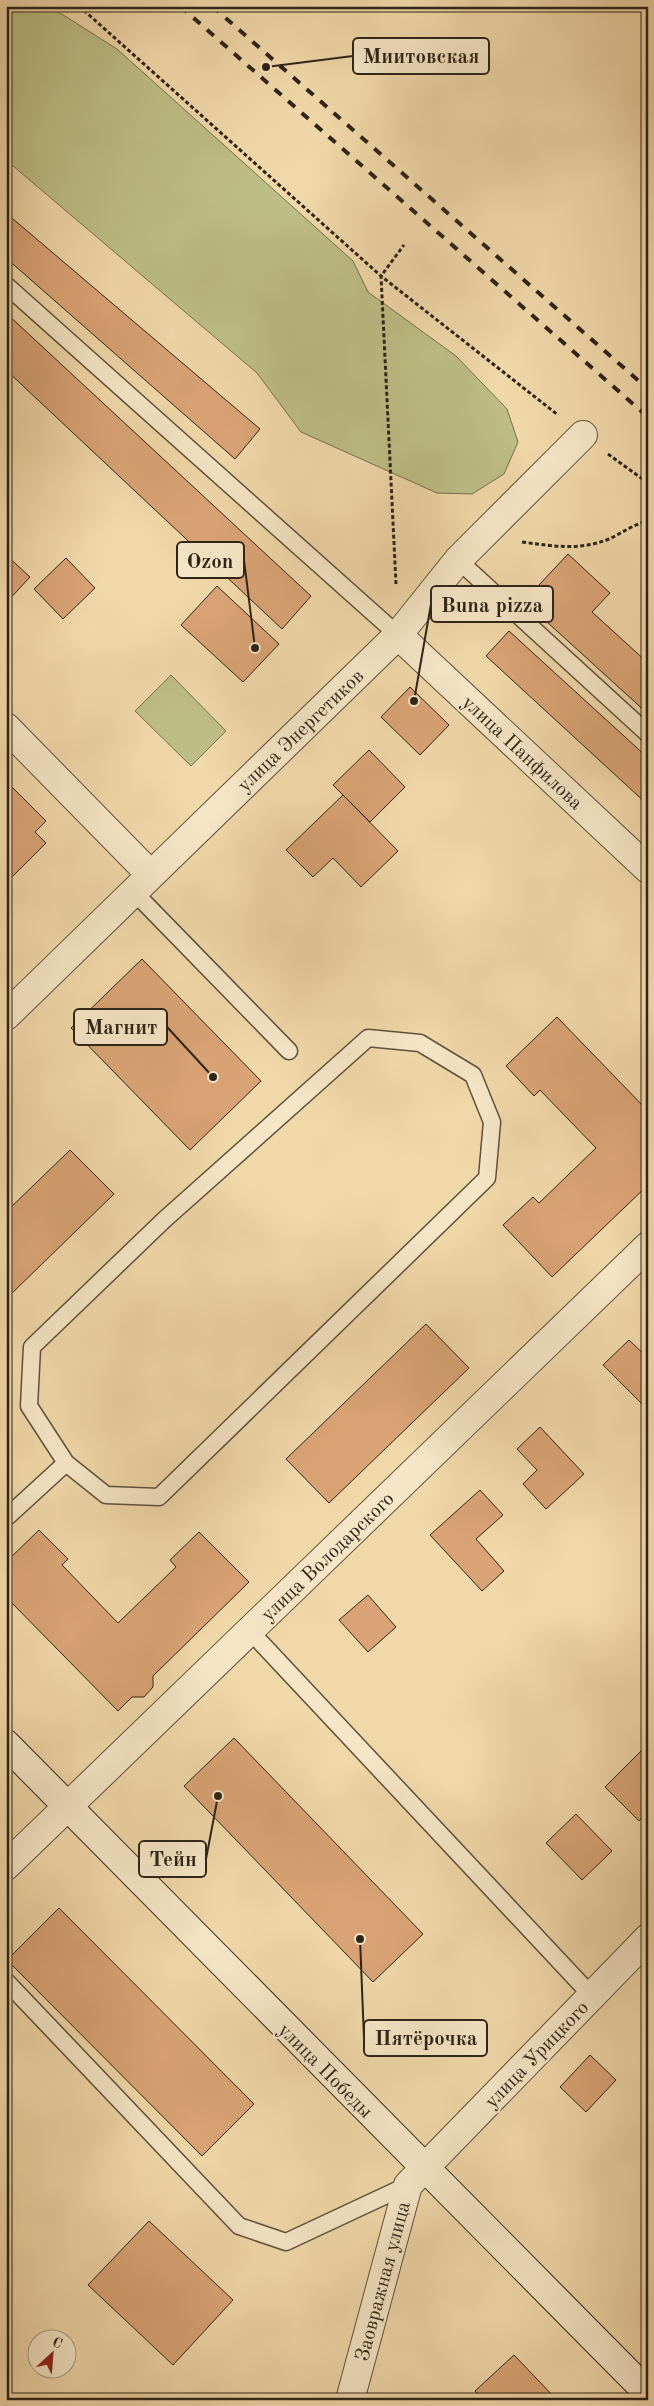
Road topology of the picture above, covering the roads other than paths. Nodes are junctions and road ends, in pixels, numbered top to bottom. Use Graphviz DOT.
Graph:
graph roads {
  1 [pos="6,284"];
  2 [pos="583,435"];
  3 [pos="458,560"];
  4 [pos="398,635"];
  5 [pos="6,727"];
  6 [pos="648,734"];
  7 [pos="648,869"];
  8 [pos="142,883"];
  9 [pos="6,1016"];
  10 [pos="289,1051"];
  11 [pos="648,1246"];
  12 [pos="66,1463"];
  13 [pos="6,1518"];
  14 [pos="250,1631"];
  15 [pos="6,1744"];
  16 [pos="67,1808"];
  17 [pos="6,1866"];
  18 [pos="648,1938"];
  19 [pos="6,1981"];
  20 [pos="592,1996"];
  21 [pos="416,2177"];
  22 [pos="648,2393"];
  23 [pos="350,2400"];
  1 -- 4 [label="lane"];
  2 -- 3 [label="street, улица Энергетиков"];
  3 -- 4 [label="street, улица Энергетиков"];
  3 -- 6 [label="lane"];
  4 -- 7 [label="street, улица Панфилова"];
  4 -- 8 [label="street, улица Энергетиков"];
  5 -- 8 [label="street"];
  8 -- 9 [label="street, улица Энергетиков"];
  8 -- 10 [label="lane"];
  11 -- 14 [label="street, улица Володарского"];
  12 -- 12 [label="lane"];
  12 -- 13 [label="lane"];
  14 -- 16 [label="street, улица Володарского"];
  14 -- 20 [label="lane"];
  15 -- 16 [label="street, улица Победы"];
  16 -- 17 [label="street, улица Володарского"];
  16 -- 21 [label="street, улица Победы"];
  18 -- 20 [label="street, улица Урицкого"];
  19 -- 21 [label="lane"];
  20 -- 21 [label="street, улица Урицкого"];
  21 -- 22 [label="street, улица Победы"];
  21 -- 23 [label="street, Заовражная улица"];
}
